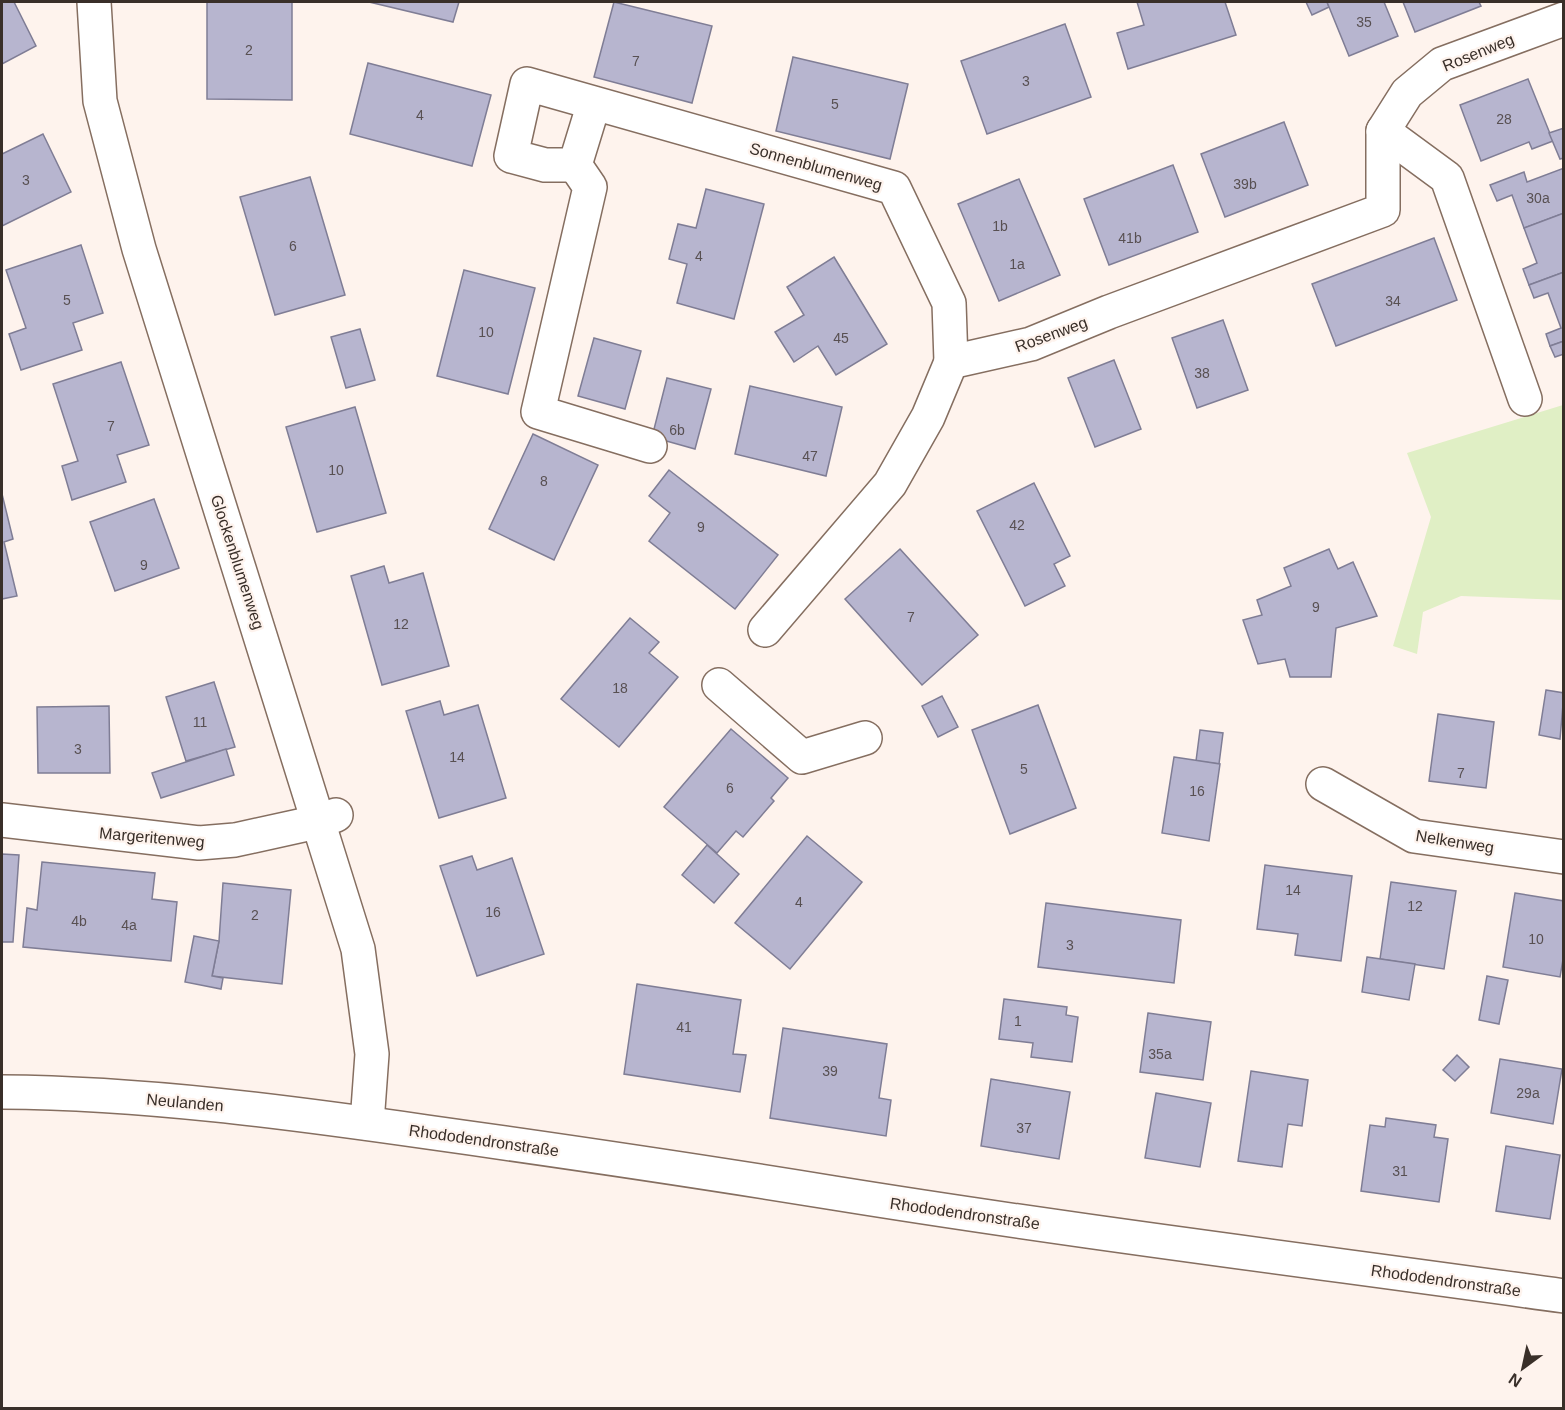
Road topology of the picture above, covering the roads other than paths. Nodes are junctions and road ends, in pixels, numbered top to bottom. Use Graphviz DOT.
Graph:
graph roads {
  1 [pos="94,2"];
  2 [pos="1563,19"];
  3 [pos="594,103"];
  4 [pos="1383,131"];
  5 [pos="575,165"];
  6 [pos="951,362"];
  7 [pos="1525,399"];
  8 [pos="650,446"];
  9 [pos="765,630"];
  10 [pos="719,685"];
  11 [pos="865,738"];
  12 [pos="1323,784"];
  13 [pos="327,819"];
  14 [pos="2,820"];
  15 [pos="1563,857"];
  16 [pos="2,1092"];
  17 [pos="367,1123"];
  18 [pos="1563,1296"];
  1 -- 13 [label="street, Glockenblumenweg"];
  2 -- 4 [label="street, Rosenweg"];
  3 -- 5 [label="street"];
  3 -- 5 [label="street, Sonnenblumenweg"];
  3 -- 6 [label="street, Sonnenblumenweg"];
  4 -- 6 [label="street, Rosenweg"];
  4 -- 7 [label="street"];
  5 -- 8 [label="street"];
  6 -- 9 [label="street"];
  10 -- 11 [label="street"];
  12 -- 15 [label="street, Nelkenweg"];
  13 -- 14 [label="street, Margeritenweg"];
  13 -- 17 [label="street, Glockenblumenweg"];
  16 -- 17 [label="street, Neulanden"];
  17 -- 18 [label="street, Rhododendronstraße"];
}
